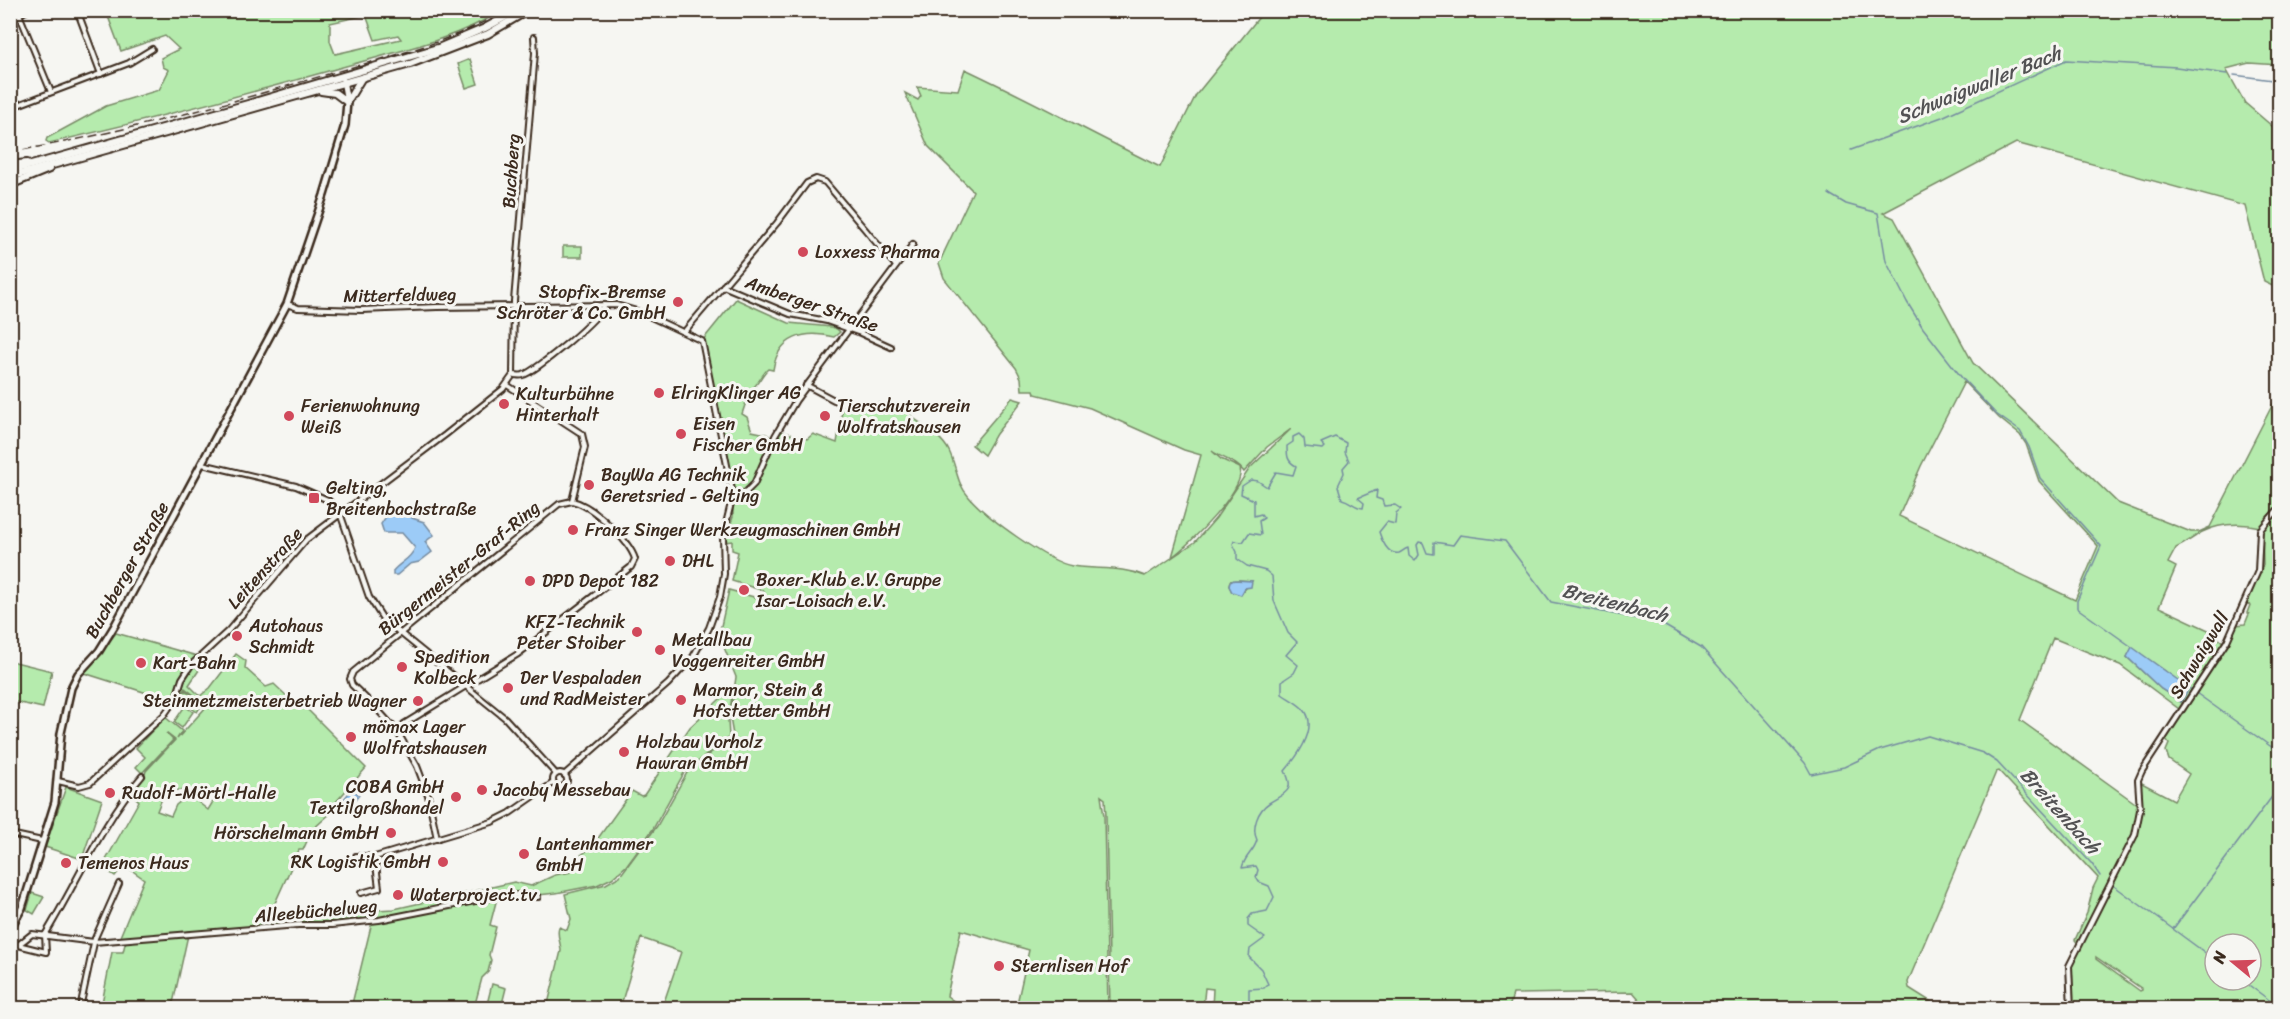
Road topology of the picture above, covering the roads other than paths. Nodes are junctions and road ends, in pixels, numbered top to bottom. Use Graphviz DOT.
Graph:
graph roads {
  1 [pos="28,10"];
  2 [pos="76,10"];
  3 [pos="518,10"];
  4 [pos="529,10"];
  5 [pos="19,14"];
  6 [pos="10,19"];
  7 [pos="534,37"];
  8 [pos="152,49"];
  9 [pos="101,74"];
  10 [pos="342,75"];
  11 [pos="362,79"];
  12 [pos="344,84"];
  13 [pos="318,91"];
  14 [pos="51,92"];
  15 [pos="347,102"];
  16 [pos="10,108"];
  17 [pos="56,161"];
  18 [pos="10,165"];
  19 [pos="10,171"];
  20 [pos="10,177"];
  21 [pos="10,185"];
  22 [pos="913,244"];
  23 [pos="896,266"];
  24 [pos="723,286"];
  25 [pos="287,304"];
  26 [pos="604,304"];
  27 [pos="514,306"];
  28 [pos="849,328"];
  29 [pos="684,332"];
  30 [pos="891,347"];
  31 [pos="513,375"];
  32 [pos="507,385"];
  33 [pos="806,385"];
  34 [pos="844,404"];
  35 [pos="202,464"];
  36 [pos="733,495"];
  37 [pos="572,501"];
  38 [pos="2280,507"];
  39 [pos="340,513"];
  40 [pos="400,633"];
  41 [pos="468,686"];
  42 [pos="397,731"];
  43 [pos="556,774"];
  44 [pos="564,775"];
  45 [pos="142,776"];
  46 [pos="58,781"];
  47 [pos="553,783"];
  48 [pos="10,834"];
  49 [pos="438,839"];
  50 [pos="42,841"];
  51 [pos="356,856"];
  52 [pos="375,857"];
  53 [pos="119,884"];
  54 [pos="361,893"];
  55 [pos="538,897"];
  56 [pos="10,929"];
  57 [pos="45,935"];
  58 [pos="10,940"];
  59 [pos="94,942"];
  60 [pos="18,945"];
  61 [pos="80,1008"];
  62 [pos="2071,1008"];
  1 -- 5 [label="street"];
  2 -- 9 [label="street"];
  3 -- 10 [label="main road"];
  4 -- 11 [label="main road"];
  5 -- 6 [label="street"];
  5 -- 14 [label="street"];
  7 -- 27 [label="street, Buchberg"];
  8 -- 9 [label="street"];
  9 -- 14 [label="street"];
  10 -- 12 [label="street, Buchberger Straße"];
  10 -- 17 [label="main road"];
  11 -- 12 [label="main road"];
  11 -- 15 [label="main road"];
  12 -- 13 [label="main road"];
  12 -- 15 [label="street, Buchberger Straße"];
  13 -- 15 [label="main road"];
  13 -- 17 [label="main road"];
  14 -- 16 [label="street"];
  15 -- 25 [label="street, Buchberger Straße"];
  17 -- 18 [label="main road"];
  17 -- 19 [label="main road"];
  17 -- 20 [label="main road"];
  17 -- 21 [label="main road"];
  22 -- 23 [label="street"];
  23 -- 24 [label="street"];
  23 -- 28 [label="street"];
  24 -- 28 [label="street, Amberger Straße"];
  24 -- 29 [label="street"];
  25 -- 27 [label="street, Mitterfeldweg"];
  25 -- 35 [label="street, Buchberger Straße"];
  26 -- 27 [label="street"];
  26 -- 29 [label="street"];
  26 -- 31 [label="street"];
  27 -- 31 [label="street"];
  28 -- 30 [label="street, Amberger Straße"];
  28 -- 33 [label="street"];
  29 -- 36 [label="street"];
  31 -- 32 [label="street, Leitenstraße"];
  32 -- 37 [label="street"];
  32 -- 39 [label="street, Leitenstraße"];
  33 -- 34 [label="street"];
  33 -- 36 [label="street"];
  35 -- 39 [label="street"];
  35 -- 46 [label="street, Buchberger Straße"];
  36 -- 44 [label="street"];
  37 -- 40 [label="street, Bürgermeister-Graf-Ring"];
  37 -- 41 [label="street"];
  38 -- 62 [label="street, Schwaigwall"];
  39 -- 40 [label="street"];
  39 -- 46 [label="street, Leitenstraße"];
  40 -- 41 [label="street"];
  40 -- 42 [label="street, Bürgermeister-Graf-Ring"];
  41 -- 42 [label="street"];
  41 -- 43 [label="street"];
  42 -- 49 [label="street, Bürgermeister-Graf-Ring"];
  43 -- 44 [label="street"];
  43 -- 47 [label="street"];
  44 -- 47 [label="street"];
  45 -- 57 [label="street"];
  46 -- 50 [label="street, Buchberger Straße"];
  47 -- 49 [label="street"];
  48 -- 50 [label="street"];
  49 -- 52 [label="street"];
  50 -- 56 [label="street, Buchberger Straße"];
  51 -- 52 [label="street"];
  52 -- 54 [label="street"];
  53 -- 59 [label="street"];
  55 -- 59 [label="street, Alleebüchelweg"];
  57 -- 59 [label="street, Alleebüchelweg"];
  57 -- 60 [label="street, Alleebüchelweg"];
  57 -- 60 [label="street"];
  58 -- 60 [label="street"];
  59 -- 61 [label="street"];
}
